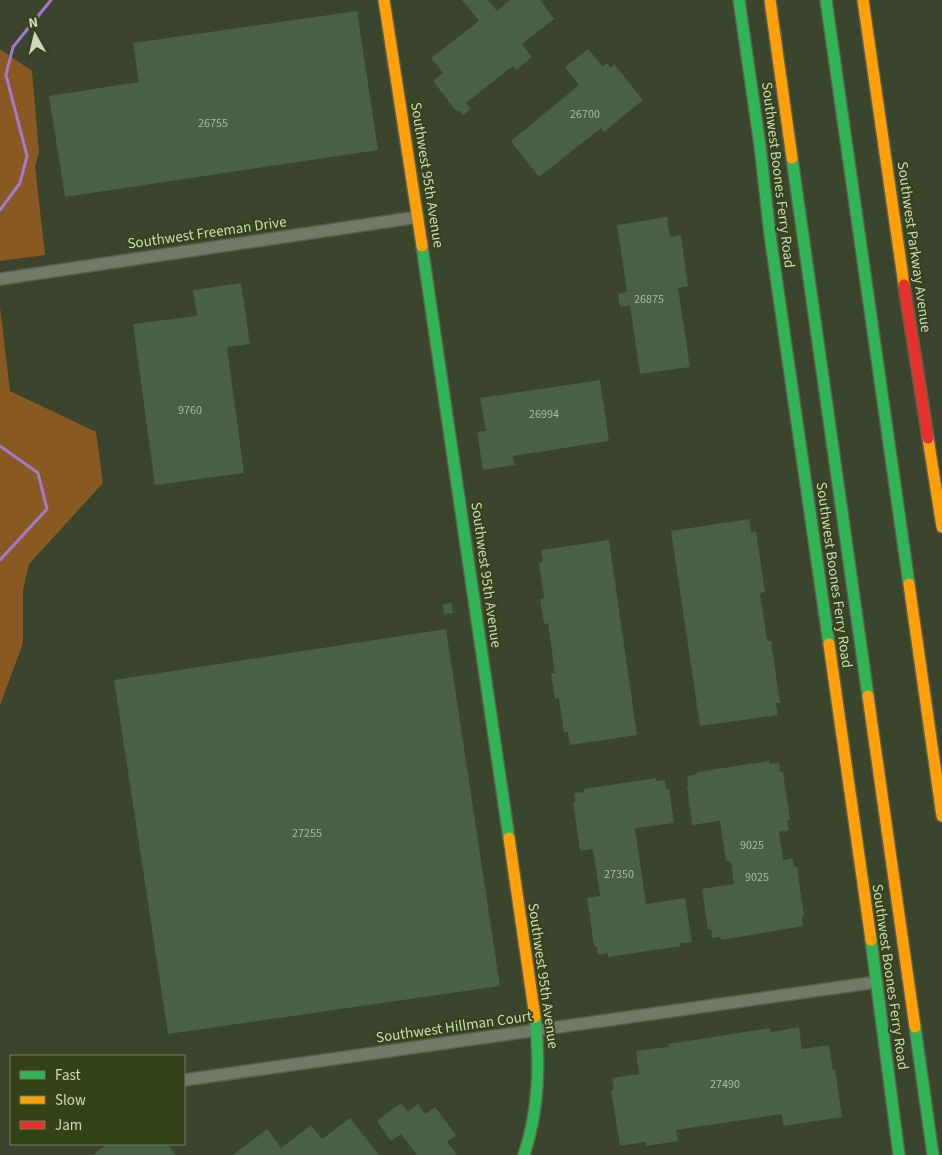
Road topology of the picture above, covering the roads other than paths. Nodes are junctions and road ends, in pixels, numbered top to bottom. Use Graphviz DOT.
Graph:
graph roads {
  1 [pos="384,0"];
  2 [pos="739,0"];
  3 [pos="770,0"];
  4 [pos="826,0"];
  5 [pos="863,0"];
  6 [pos="418,217"];
  7 [pos="0,279"];
  8 [pos="942,528"];
  9 [pos="942,816"];
  10 [pos="876,982"];
  11 [pos="537,1031"];
  12 [pos="185,1080"];
  13 [pos="524,1155"];
  14 [pos="900,1155"];
  15 [pos="933,1155"];
  1 -- 6 [label="main road, Southwest 95th Avenue"];
  2 -- 10 [label="main road, Southwest Boones Ferry Road"];
  3 -- 15 [label="main road"];
  4 -- 9 [label="main road"];
  5 -- 8 [label="main road, Southwest Parkway Avenue"];
  6 -- 7 [label="street, Southwest Freeman Drive"];
  6 -- 11 [label="main road, Southwest 95th Avenue"];
  10 -- 11 [label="street, Southwest Hillman Court"];
  10 -- 14 [label="main road, Southwest Boones Ferry Road"];
  11 -- 12 [label="street, Southwest Hillman Court"];
  11 -- 13 [label="main road, Southwest 95th Avenue"];
}
